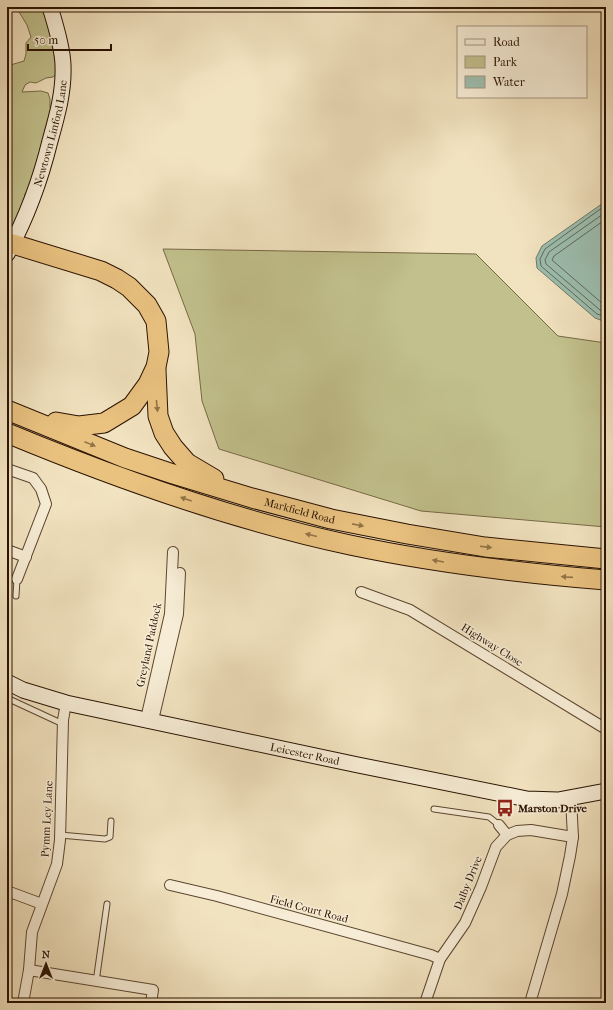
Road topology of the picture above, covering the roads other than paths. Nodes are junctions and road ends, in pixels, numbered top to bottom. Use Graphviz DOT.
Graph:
graph roads {
  1 [pos="50,7"];
  2 [pos="10,249"];
  3 [pos="156,367"];
  4 [pos="7,410"];
  5 [pos="28,418"];
  6 [pos="7,433"];
  7 [pos="7,469"];
  8 [pos="252,498"];
  9 [pos="7,550"];
  10 [pos="172,552"];
  11 [pos="26,557"];
  12 [pos="606,559"];
  13 [pos="180,573"];
  14 [pos="17,579"];
  15 [pos="606,580"];
  16 [pos="360,592"];
  17 [pos="16,596"];
  18 [pos="7,682"];
  19 [pos="9,699"];
  20 [pos="66,702"];
  21 [pos="150,720"];
  22 [pos="63,724"];
  23 [pos="606,728"];
  24 [pos="606,790"];
  25 [pos="570,799"];
  26 [pos="434,808"];
  27 [pos="111,821"];
  28 [pos="499,825"];
  29 [pos="60,835"];
  30 [pos="507,835"];
  31 [pos="573,837"];
  32 [pos="170,885"];
  33 [pos="7,891"];
  34 [pos="42,904"];
  35 [pos="107,904"];
  36 [pos="440,959"];
  37 [pos="29,970"];
  38 [pos="96,982"];
  39 [pos="23,1003"];
  40 [pos="151,1003"];
  41 [pos="425,1003"];
  42 [pos="530,1003"];
  1 -- 2 [label="street, Newtown Linford Lane"];
  2 -- 3 [label="highway"];
  3 -- 5 [label="highway"];
  3 -- 8 [label="highway, one-way"];
  4 -- 5 [label="highway, Markfield Road"];
  5 -- 8 [label="highway, Markfield Road, one-way"];
  15 -- 6 [label="highway, Markfield Road, one-way"];
  7 -- 11 [label="street"];
  8 -- 12 [label="highway, Markfield Road, one-way"];
  9 -- 11 [label="street"];
  10 -- 21 [label="street, Greyland Paddock"];
  11 -- 14 [label="street"];
  13 -- 21 [label="street"];
  14 -- 17 [label="lane"];
  16 -- 23 [label="street, Highway Close"];
  18 -- 20 [label="street, Leicester Road"];
  19 -- 22 [label="lane"];
  20 -- 21 [label="street, Leicester Road"];
  20 -- 22 [label="street, Pymm Ley Lane"];
  21 -- 25 [label="street, Leicester Road"];
  22 -- 29 [label="street, Pymm Ley Lane"];
  24 -- 25 [label="street, Leicester Road"];
  25 -- 31 [label="street"];
  26 -- 28 [label="lane"];
  27 -- 29 [label="lane"];
  28 -- 30 [label="street"];
  29 -- 34 [label="street, Pymm Ley Lane"];
  30 -- 31 [label="street"];
  30 -- 36 [label="street, Dalby Drive"];
  31 -- 42 [label="street"];
  32 -- 36 [label="street, Field Court Road"];
  33 -- 34 [label="street"];
  34 -- 37 [label="street, Pymm Ley Lane"];
  35 -- 38 [label="lane"];
  36 -- 41 [label="street, Dalby Drive"];
  37 -- 38 [label="street"];
  37 -- 39 [label="street, Pymm Ley Lane"];
  38 -- 40 [label="street"];
}
